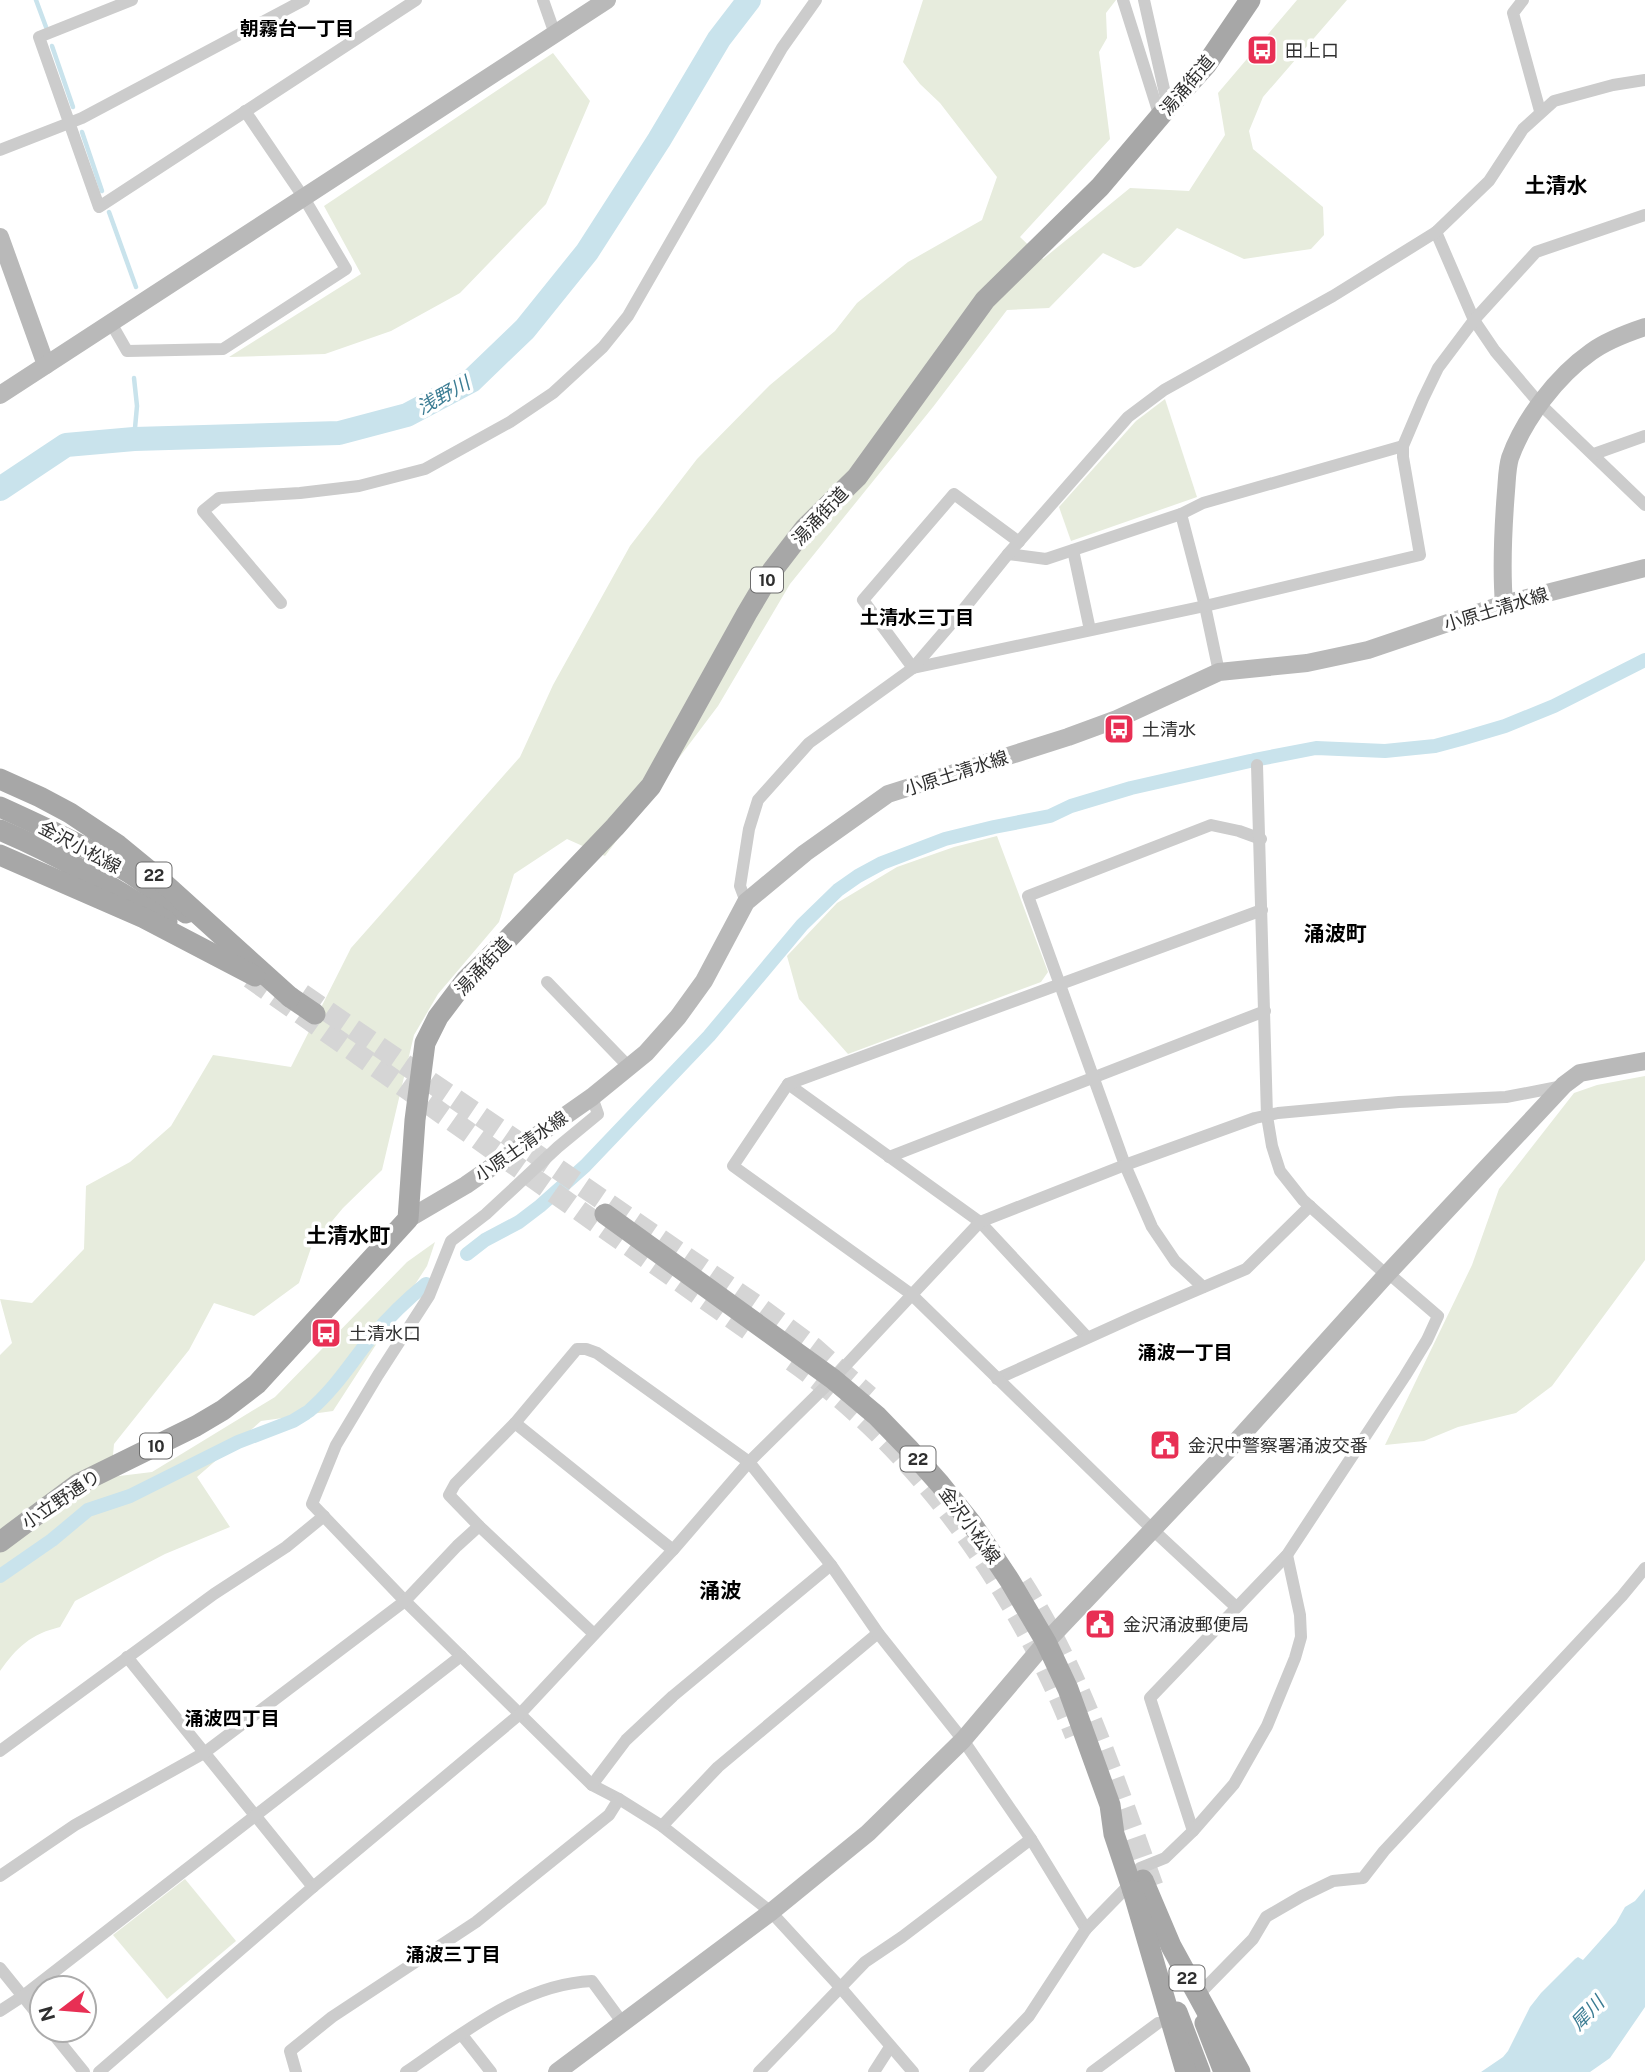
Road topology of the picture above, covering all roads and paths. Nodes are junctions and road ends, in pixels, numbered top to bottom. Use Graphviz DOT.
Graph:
graph roads {
  1 [pos="131,0"];
  2 [pos="304,0"];
  3 [pos="416,0"];
  4 [pos="543,0"];
  5 [pos="607,0"];
  6 [pos="816,0"];
  7 [pos="1123,0"];
  8 [pos="1144,0"];
  9 [pos="1250,0"];
  10 [pos="1522,0"];
  11 [pos="555,34"];
  12 [pos="1645,80"];
  13 [pos="245,111"];
  14 [pos="1541,111"];
  15 [pos="1164,112"];
  16 [pos="69,123"];
  17 [pos="0,150"];
  18 [pos="304,198"];
  19 [pos="1645,215"];
  20 [pos="1436,232"];
  21 [pos="0,237"];
  22 [pos="1474,320"];
  23 [pos="111,323"];
  24 [pos="1645,327"];
  25 [pos="46,365"];
  26 [pos="0,396"];
  27 [pos="1539,403"];
  28 [pos="1645,436"];
  29 [pos="1403,446"];
  30 [pos="1594,454"];
  31 [pos="1645,505"];
  32 [pos="1181,514"];
  33 [pos="1019,542"];
  34 [pos="1073,550"];
  35 [pos="1008,554"];
  36 [pos="1645,568"];
  37 [pos="281,603"];
  38 [pos="1504,604"];
  39 [pos="1205,606"];
  40 [pos="1090,630"];
  41 [pos="913,668"];
  42 [pos="1219,673"];
  43 [pos="1257,765"];
  44 [pos="0,779"];
  45 [pos="0,807"];
  46 [pos="0,831"];
  47 [pos="1261,839"];
  48 [pos="0,855"];
  49 [pos="746,902"];
  50 [pos="1262,910"];
  51 [pos="547,982"];
  52 [pos="1059,984"];
  53 [pos="290,996"];
  54 [pos="1265,1011"];
  55 [pos="315,1014"];
  56 [pos="1645,1060"];
  57 [pos="628,1066"];
  58 [pos="1093,1076"];
  59 [pos="788,1084"];
  60 [pos="1564,1085"];
  61 [pos="592,1097"];
  62 [pos="1267,1116"];
  63 [pos="889,1157"];
  64 [pos="1125,1165"];
  65 [pos="1310,1206"];
  66 [pos="605,1214"];
  67 [pos="408,1219"];
  68 [pos="980,1222"];
  69 [pos="1388,1273"];
  70 [pos="1203,1287"];
  71 [pos="911,1294"];
  72 [pos="1087,1338"];
  73 [pos="833,1379"];
  74 [pos="998,1379"];
  75 [pos="514,1423"];
  76 [pos="749,1462"];
  77 [pos="324,1516"];
  78 [pos="478,1526"];
  79 [pos="1153,1530"];
  80 [pos="0,1542"];
  81 [pos="673,1550"];
  82 [pos="1287,1555"];
  83 [pos="831,1565"];
  84 [pos="1645,1568"];
  85 [pos="405,1601"];
  86 [pos="1236,1607"];
  87 [pos="878,1633"];
  88 [pos="594,1634"];
  89 [pos="1046,1642"];
  90 [pos="461,1656"];
  91 [pos="128,1657"];
  92 [pos="520,1714"];
  93 [pos="963,1740"];
  94 [pos="0,1751"];
  95 [pos="204,1753"];
  96 [pos="592,1785"];
  97 [pos="619,1799"];
  98 [pos="255,1816"];
  99 [pos="662,1826"];
  100 [pos="1193,1831"];
  101 [pos="1031,1839"];
  102 [pos="0,1876"];
  103 [pos="1137,1881"];
  104 [pos="313,1887"];
  105 [pos="771,1912"];
  106 [pos="1086,1929"];
  107 [pos="1178,1952"];
  108 [pos="1157,1960"];
  109 [pos="0,1968"];
  110 [pos="840,1987"];
  111 [pos="1204,1989"];
  112 [pos="23,1996"];
  113 [pos="28,2002"];
  114 [pos="0,2011"];
  115 [pos="622,2022"];
  116 [pos="1158,2023"];
  117 [pos="462,2035"];
  118 [pos="61,2044"];
  119 [pos="890,2047"];
  120 [pos="84,2072"];
  121 [pos="99,2072"];
  122 [pos="296,2072"];
  123 [pos="406,2072"];
  124 [pos="491,2072"];
  125 [pos="556,2072"];
  126 [pos="759,2072"];
  127 [pos="874,2072"];
  128 [pos="913,2072"];
  129 [pos="975,2072"];
  130 [pos="1092,2072"];
  131 [pos="1186,2072"];
  132 [pos="1200,2072"];
  133 [pos="1224,2072"];
  134 [pos="1240,2072"];
  1 -- 16 [label="street"];
  2 -- 16 [label="street"];
  3 -- 13 [label="street"];
  4 -- 11 [label="street"];
  5 -- 11 [label="street"];
  6 -- 37 [label="street"];
  7 -- 15 [label="street"];
  8 -- 15 [label="street"];
  9 -- 15 [label="main road, 湯涌街道 / 10"];
  10 -- 14 [label="street"];
  11 -- 18 [label="street"];
  12 -- 14 [label="street"];
  13 -- 16 [label="street"];
  13 -- 18 [label="street"];
  14 -- 20 [label="street"];
  15 -- 67 [label="main road, 湯涌街道 / 10"];
  16 -- 17 [label="street"];
  18 -- 23 [label="street"];
  18 -- 23 [label="street"];
  19 -- 22 [label="street"];
  20 -- 22 [label="street"];
  20 -- 33 [label="street"];
  21 -- 25 [label="street"];
  22 -- 27 [label="street"];
  22 -- 29 [label="street"];
  23 -- 25 [label="street"];
  24 -- 27 [label="street"];
  25 -- 26 [label="street"];
  27 -- 30 [label="street"];
  27 -- 38 [label="street"];
  28 -- 30 [label="street"];
  29 -- 32 [label="street"];
  29 -- 39 [label="street"];
  30 -- 31 [label="street"];
  32 -- 34 [label="street"];
  32 -- 39 [label="street"];
  33 -- 35 [label="street"];
  33 -- 41 [label="street"];
  34 -- 35 [label="street"];
  34 -- 40 [label="street"];
  35 -- 41 [label="street"];
  36 -- 38 [label="street, 小原土清水線"];
  38 -- 42 [label="street, 小原土清水線"];
  39 -- 40 [label="street"];
  39 -- 42 [label="street"];
  40 -- 41 [label="street"];
  41 -- 49 [label="street"];
  42 -- 49 [label="street, 小原土清水線"];
  43 -- 47 [label="street"];
  44 -- 53 [label="main road, 22, bridge"];
  45 -- 46 [label="main road, 金沢小松線 / 22"];
  47 -- 50 [label="street"];
  47 -- 52 [label="street"];
  48 -- 53 [label="main road, 22, bridge"];
  49 -- 57 [label="street, 小原土清水線"];
  50 -- 52 [label="street"];
  50 -- 54 [label="street"];
  51 -- 57 [label="street"];
  52 -- 58 [label="street"];
  52 -- 59 [label="street"];
  53 -- 55 [label="main road, 22"];
  54 -- 58 [label="street"];
  54 -- 62 [label="street"];
  56 -- 60 [label="street"];
  57 -- 61 [label="street, 小原土清水線"];
  58 -- 63 [label="street"];
  58 -- 64 [label="street"];
  59 -- 63 [label="street"];
  59 -- 71 [label="street"];
  60 -- 62 [label="street"];
  60 -- 69 [label="street"];
  61 -- 67 [label="street, 小原土清水線"];
  61 -- 77 [label="street"];
  62 -- 64 [label="street"];
  62 -- 65 [label="street"];
  63 -- 68 [label="street"];
  64 -- 68 [label="street"];
  64 -- 70 [label="street"];
  65 -- 69 [label="street"];
  65 -- 70 [label="street"];
  66 -- 73 [label="main road, 金沢小松線 / 22"];
  67 -- 80 [label="main road, 小立野通り / 10"];
  68 -- 71 [label="street"];
  68 -- 72 [label="street"];
  69 -- 79 [label="street"];
  69 -- 82 [label="street"];
  70 -- 72 [label="street"];
  71 -- 73 [label="street"];
  71 -- 74 [label="street"];
  72 -- 74 [label="street"];
  73 -- 76 [label="street"];
  73 -- 89 [label="main road, 金沢小松線 / 22"];
  74 -- 79 [label="street"];
  75 -- 76 [label="street"];
  75 -- 78 [label="street"];
  75 -- 81 [label="street"];
  76 -- 81 [label="street"];
  76 -- 83 [label="street"];
  77 -- 85 [label="street"];
  77 -- 91 [label="street"];
  78 -- 85 [label="street"];
  78 -- 88 [label="street"];
  79 -- 86 [label="street"];
  79 -- 89 [label="street"];
  81 -- 88 [label="street"];
  82 -- 86 [label="street"];
  82 -- 100 [label="street"];
  83 -- 87 [label="street"];
  83 -- 96 [label="street"];
  84 -- 111 [label="street"];
  85 -- 90 [label="street"];
  85 -- 95 [label="street"];
  86 -- 100 [label="street"];
  87 -- 93 [label="street"];
  87 -- 99 [label="street"];
  88 -- 92 [label="street"];
  89 -- 93 [label="street"];
  89 -- 103 [label="main road, 金沢小松線 / 22"];
  90 -- 92 [label="street"];
  90 -- 98 [label="street"];
  91 -- 94 [label="street"];
  91 -- 95 [label="street"];
  92 -- 96 [label="street"];
  92 -- 104 [label="street"];
  93 -- 101 [label="street"];
  93 -- 105 [label="street"];
  95 -- 98 [label="street"];
  95 -- 102 [label="street"];
  96 -- 97 [label="street"];
  97 -- 99 [label="street"];
  97 -- 122 [label="street"];
  98 -- 104 [label="street"];
  98 -- 112 [label="street"];
  99 -- 105 [label="street"];
  100 -- 103 [label="street"];
  101 -- 106 [label="street"];
  101 -- 110 [label="street"];
  103 -- 106 [label="street"];
  103 -- 131 [label="main road, 22, bridge"];
  103 -- 134 [label="main road, 22, bridge"];
  104 -- 121 [label="street"];
  105 -- 110 [label="street"];
  105 -- 115 [label="street"];
  106 -- 129 [label="street"];
  107 -- 133 [label="main road, 22"];
  108 -- 132 [label="main road, 22"];
  109 -- 112 [label="street"];
  110 -- 119 [label="street"];
  110 -- 126 [label="street"];
  112 -- 113 [label="street"];
  112 -- 114 [label="street"];
  115 -- 117 [label="street"];
  115 -- 125 [label="street"];
  116 -- 130 [label="street"];
  117 -- 123 [label="street"];
  117 -- 124 [label="street"];
  118 -- 120 [label="street"];
  119 -- 127 [label="street"];
  119 -- 128 [label="street"];
}
